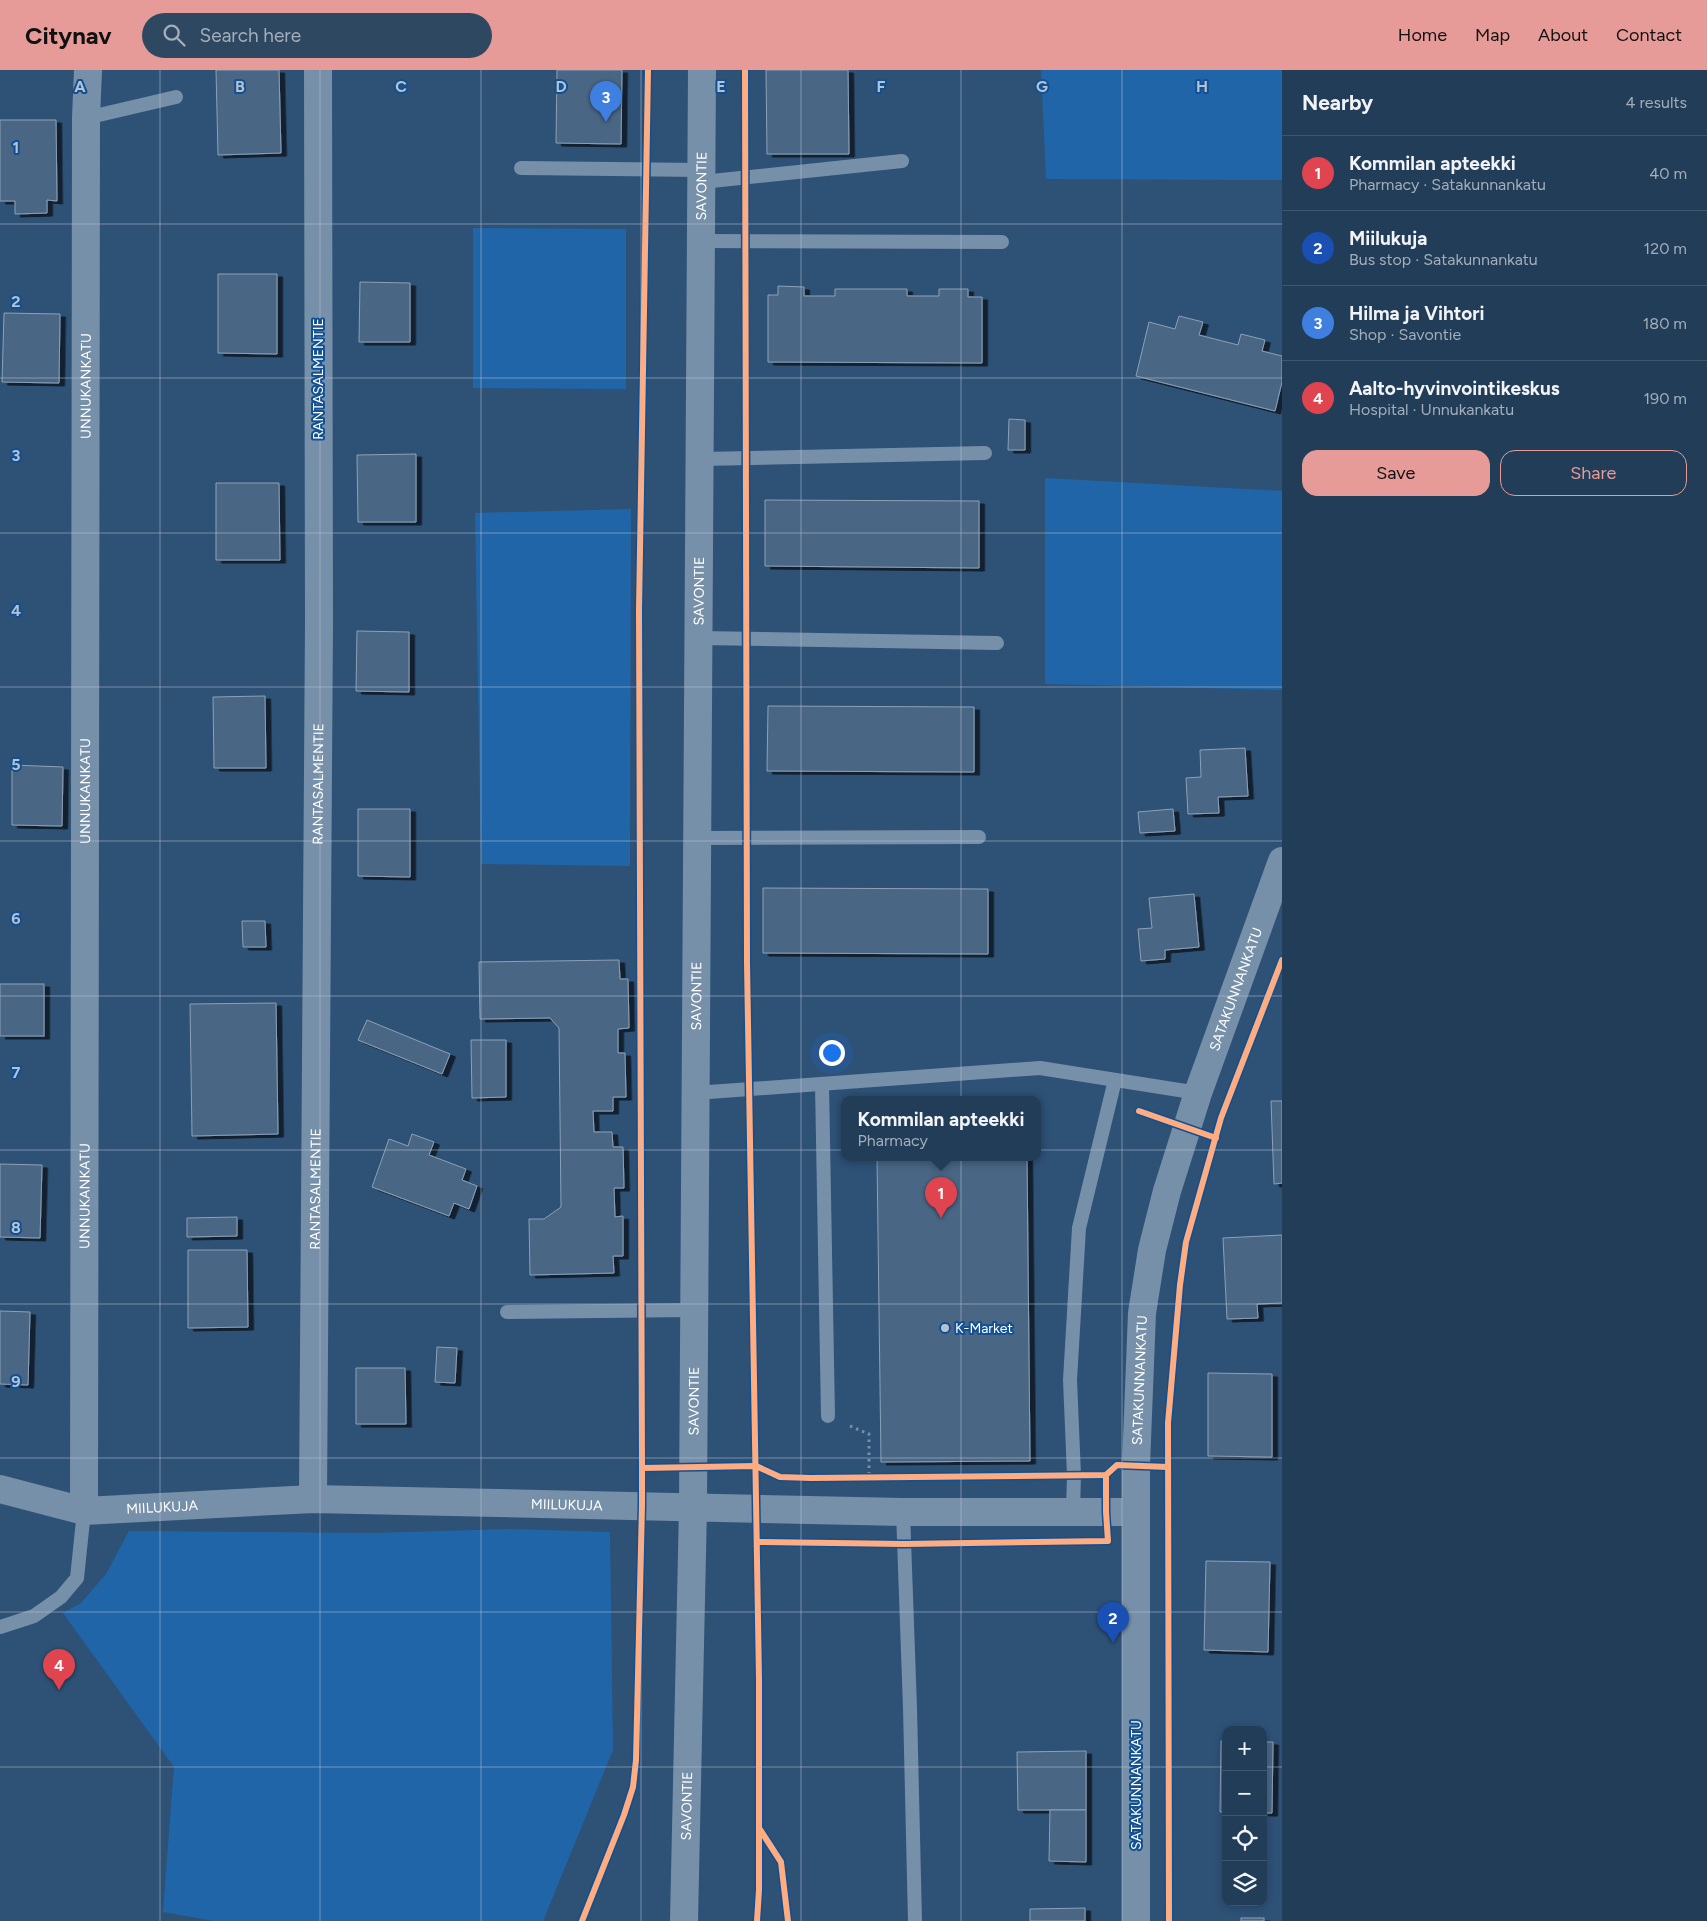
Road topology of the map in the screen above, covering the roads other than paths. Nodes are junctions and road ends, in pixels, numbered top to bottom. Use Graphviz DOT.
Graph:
graph roads {
  1 [pos="88,70"];
  2 [pos="318,70"];
  3 [pos="702,70"];
  4 [pos="176,97"];
  5 [pos="86,118"];
  6 [pos="902,161"];
  7 [pos="521,168"];
  8 [pos="702,176"];
  9 [pos="701,240"];
  10 [pos="1002,242"];
  11 [pos="985,453"];
  12 [pos="700,459"];
  13 [pos="698,638"];
  14 [pos="997,643"];
  15 [pos="979,837"];
  16 [pos="697,838"];
  17 [pos="1282,861"];
  18 [pos="1115,1080"];
  19 [pos="822,1084"];
  20 [pos="695,1093"];
  21 [pos="1198,1094"];
  22 [pos="694,1310"];
  23 [pos="507,1312"];
  24 [pos="828,1416"];
  25 [pos="0,1489"];
  26 [pos="313,1498"];
  27 [pos="694,1507"];
  28 [pos="84,1511"];
  29 [pos="1073,1511"];
  30 [pos="903,1512"];
  31 [pos="1136,1512"];
  32 [pos="0,1627"];
  33 [pos="684,1921"];
  34 [pos="915,1921"];
  35 [pos="1136,1921"];
  1 -- 5 [label="street, UNNUKANKATU"];
  2 -- 26 [label="street, RANTASALMENTIE"];
  3 -- 8 [label="street, SAVONTIE"];
  4 -- 5 [label="lane"];
  5 -- 28 [label="street, UNNUKANKATU"];
  6 -- 8 [label="lane"];
  7 -- 8 [label="lane"];
  8 -- 9 [label="street, SAVONTIE"];
  9 -- 10 [label="lane"];
  9 -- 12 [label="street, SAVONTIE"];
  11 -- 12 [label="lane"];
  12 -- 13 [label="street, SAVONTIE"];
  13 -- 14 [label="lane"];
  13 -- 16 [label="street, SAVONTIE"];
  15 -- 16 [label="lane"];
  16 -- 20 [label="street, SAVONTIE"];
  17 -- 21 [label="street, SATAKUNNANKATU"];
  18 -- 19 [label="lane"];
  18 -- 21 [label="lane"];
  18 -- 29 [label="lane"];
  19 -- 20 [label="lane"];
  19 -- 24 [label="lane"];
  20 -- 22 [label="street, SAVONTIE"];
  21 -- 31 [label="street, SATAKUNNANKATU"];
  22 -- 23 [label="lane"];
  22 -- 27 [label="street, SAVONTIE"];
  25 -- 28 [label="street, MIILUKUJA"];
  26 -- 27 [label="street, MIILUKUJA"];
  26 -- 28 [label="street, MIILUKUJA"];
  27 -- 30 [label="street, MIILUKUJA"];
  27 -- 33 [label="street, SAVONTIE"];
  28 -- 32 [label="lane"];
  29 -- 30 [label="street, MIILUKUJA"];
  29 -- 31 [label="street, MIILUKUJA"];
  30 -- 34 [label="lane"];
  31 -- 35 [label="street, SATAKUNNANKATU"];
}
